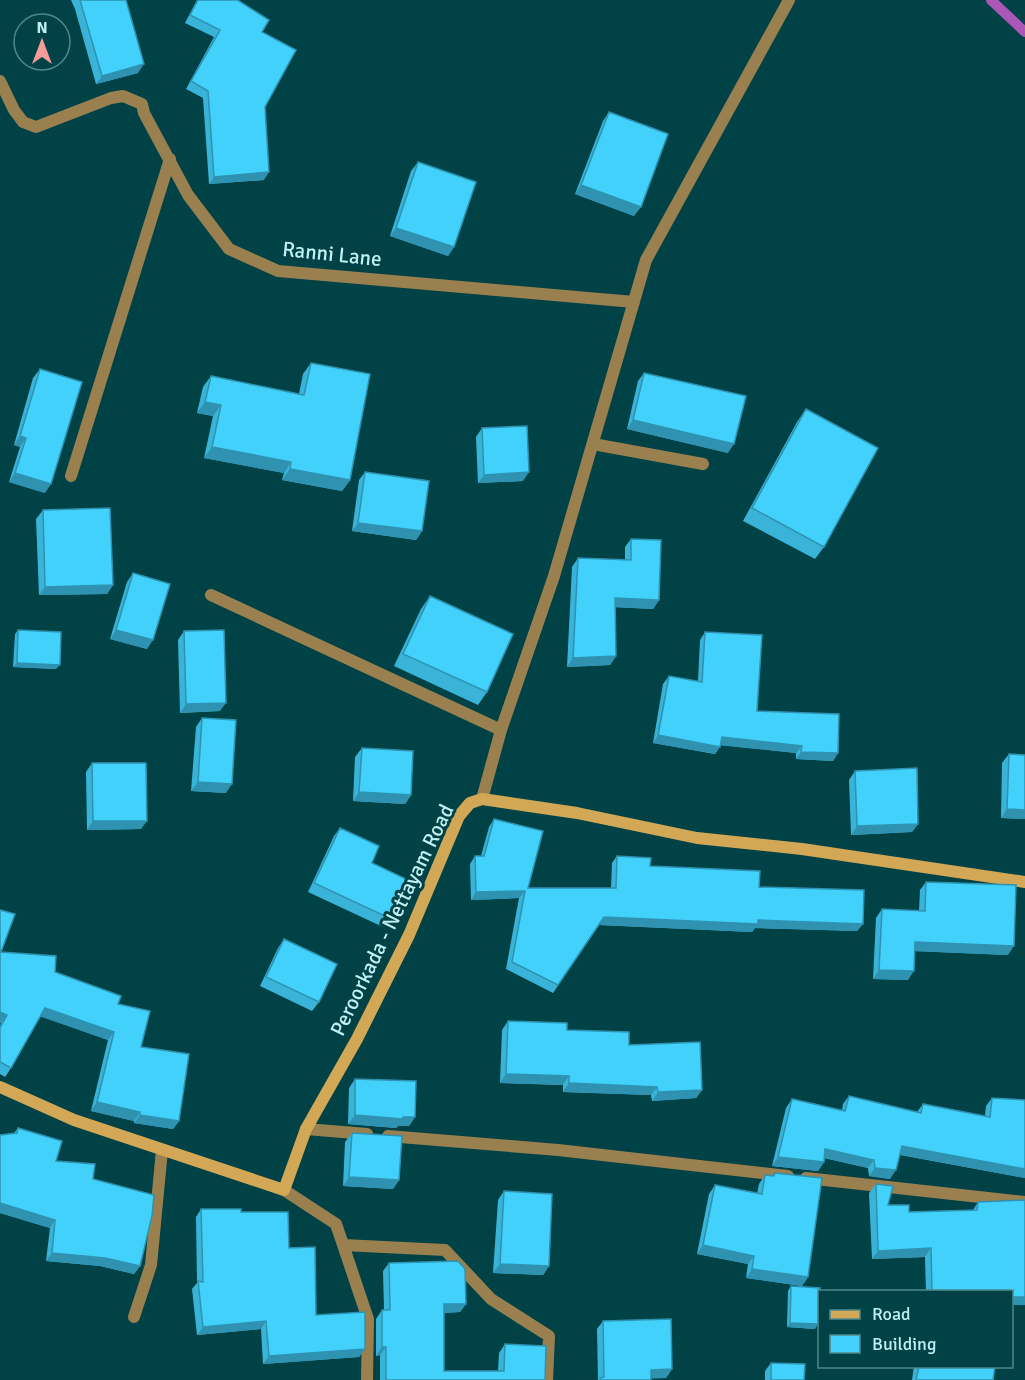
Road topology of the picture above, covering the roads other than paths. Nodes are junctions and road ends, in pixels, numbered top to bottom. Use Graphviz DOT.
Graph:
graph roads {
  1 [pos="789,0"];
  2 [pos="0,81"];
  3 [pos="170,159"];
  4 [pos="634,302"];
  5 [pos="593,444"];
  6 [pos="703,464"];
  7 [pos="71,476"];
  8 [pos="211,595"];
  9 [pos="501,730"];
  10 [pos="482,799"];
  11 [pos="1025,882"];
  12 [pos="0,1087"];
  13 [pos="306,1129"];
  14 [pos="162,1150"];
  15 [pos="284,1190"];
  16 [pos="1025,1202"];
  17 [pos="343,1245"];
  18 [pos="134,1317"];
  19 [pos="367,1380"];
  20 [pos="547,1380"];
  1 -- 4 [label="street"];
  2 -- 3 [label="street, Ranni Lane"];
  3 -- 4 [label="street, Ranni Lane"];
  3 -- 7 [label="street"];
  4 -- 5 [label="street"];
  5 -- 6 [label="street"];
  5 -- 9 [label="street"];
  8 -- 9 [label="street"];
  9 -- 10 [label="street"];
  10 -- 11 [label="street, Peroorkada - Nettayam Road"];
  10 -- 13 [label="street, Peroorkada - Nettayam Road"];
  12 -- 14 [label="street"];
  13 -- 15 [label="street, Peroorkada - Nettayam Road"];
  13 -- 16 [label="street"];
  14 -- 15 [label="street"];
  14 -- 18 [label="street"];
  15 -- 17 [label="street"];
  17 -- 19 [label="street"];
  17 -- 20 [label="street"];
}
